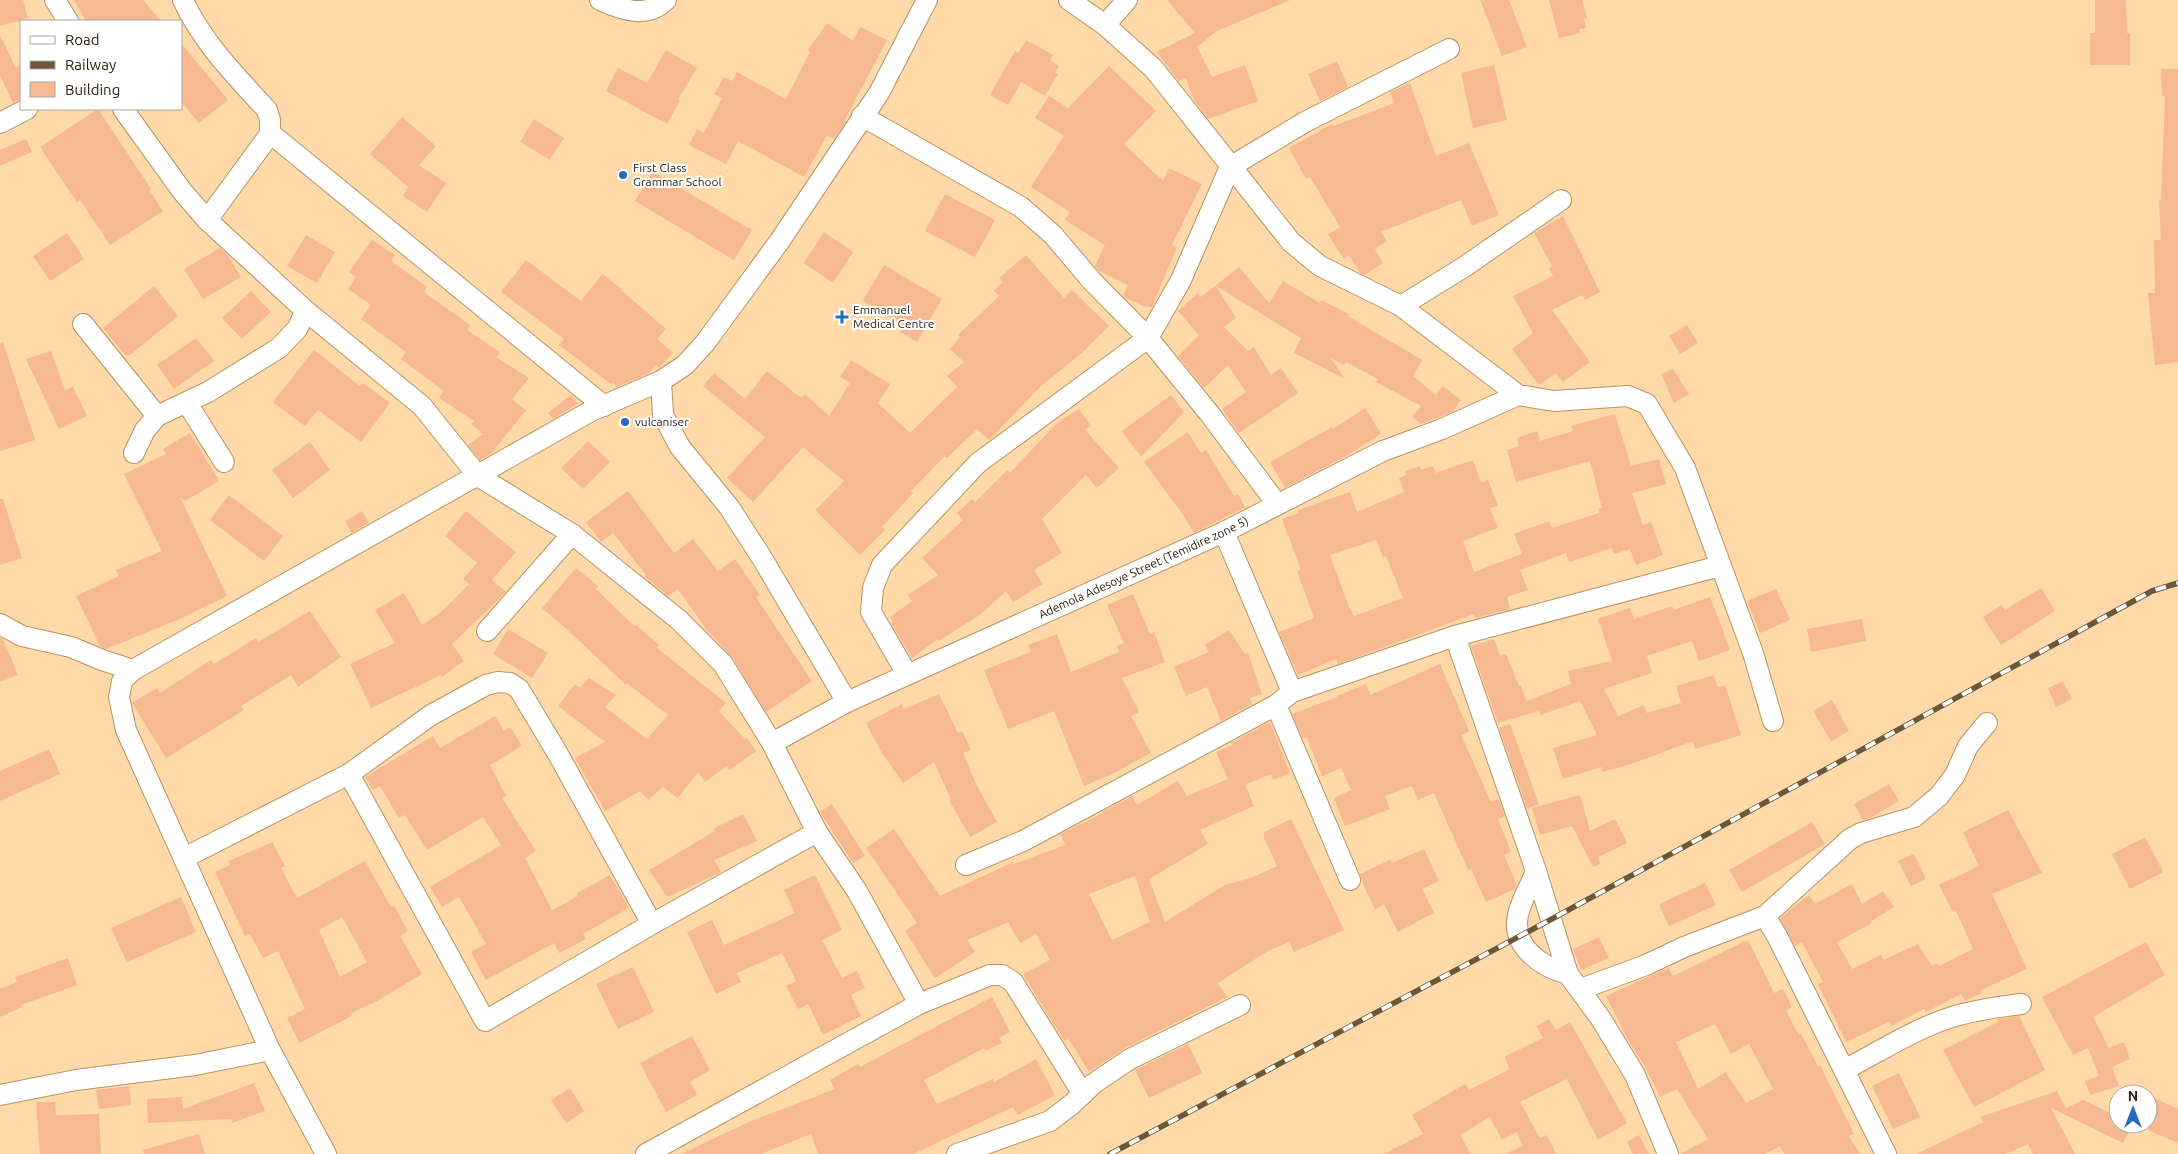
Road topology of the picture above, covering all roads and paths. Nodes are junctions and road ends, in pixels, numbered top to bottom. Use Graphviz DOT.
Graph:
graph roads {
  1 [pos="55,0"];
  2 [pos="182,0"];
  3 [pos="600,0"];
  4 [pos="666,0"];
  5 [pos="927,0"];
  6 [pos="1069,0"];
  7 [pos="1127,0"];
  8 [pos="67,20"];
  9 [pos="1105,24"];
  10 [pos="1449,49"];
  11 [pos="25,110"];
  12 [pos="124,110"];
  13 [pos="862,116"];
  14 [pos="0,123"];
  15 [pos="270,132"];
  16 [pos="1230,167"];
  17 [pos="1561,200"];
  18 [pos="208,220"];
  19 [pos="1401,306"];
  20 [pos="306,311"];
  21 [pos="83,324"];
  22 [pos="1148,338"];
  23 [pos="661,381"];
  24 [pos="1518,395"];
  25 [pos="187,403"];
  26 [pos="604,406"];
  27 [pos="157,416"];
  28 [pos="134,452"];
  29 [pos="224,462"];
  30 [pos="478,476"];
  31 [pos="1277,504"];
  32 [pos="1224,532"];
  33 [pos="572,534"];
  34 [pos="1720,566"];
  35 [pos="0,624"];
  36 [pos="487,630"];
  37 [pos="1455,636"];
  38 [pos="133,670"];
  39 [pos="907,674"];
  40 [pos="1292,692"];
  41 [pos="847,702"];
  42 [pos="1276,705"];
  43 [pos="1773,721"];
  44 [pos="1987,723"];
  45 [pos="772,743"];
  46 [pos="350,774"];
  47 [pos="817,832"];
  48 [pos="184,858"];
  49 [pos="966,865"];
  50 [pos="1536,871"];
  51 [pos="1350,880"];
  52 [pos="1765,916"];
  53 [pos="652,924"];
  54 [pos="1574,981"];
  55 [pos="919,1004"];
  56 [pos="2021,1004"];
  57 [pos="1240,1005"];
  58 [pos="270,1050"];
  59 [pos="1844,1070"];
  60 [pos="1083,1094"];
  61 [pos="0,1095"];
  62 [pos="326,1154"];
  63 [pos="646,1154"];
  64 [pos="957,1154"];
  65 [pos="1668,1154"];
  66 [pos="1886,1154"];
  1 -- 8 [label="street"];
  2 -- 15 [label="street"];
  3 -- 4 [label="street"];
  5 -- 13 [label="street"];
  6 -- 9 [label="street"];
  7 -- 9 [label="street"];
  9 -- 16 [label="street"];
  10 -- 16 [label="street"];
  11 -- 14 [label="street"];
  12 -- 18 [label="street"];
  13 -- 22 [label="street"];
  13 -- 23 [label="street"];
  15 -- 18 [label="street"];
  15 -- 26 [label="street"];
  16 -- 19 [label="street"];
  16 -- 22 [label="street"];
  17 -- 19 [label="street"];
  18 -- 20 [label="street"];
  19 -- 24 [label="street"];
  20 -- 25 [label="street"];
  20 -- 30 [label="street"];
  21 -- 27 [label="street"];
  22 -- 31 [label="street"];
  22 -- 39 [label="street"];
  23 -- 26 [label="street"];
  23 -- 41 [label="street"];
  24 -- 31 [label="street, Ademola Adesoye Street (Temidire zone 5)"];
  24 -- 34 [label="street"];
  25 -- 27 [label="street"];
  25 -- 29 [label="street"];
  26 -- 30 [label="street"];
  27 -- 28 [label="street"];
  30 -- 33 [label="street"];
  30 -- 38 [label="street"];
  31 -- 32 [label="street, Ademola Adesoye Street (Temidire zone 5)"];
  32 -- 39 [label="street, Ademola Adesoye Street (Temidire zone 5)"];
  32 -- 40 [label="street"];
  33 -- 36 [label="street"];
  33 -- 45 [label="street"];
  34 -- 37 [label="street"];
  34 -- 43 [label="street"];
  35 -- 38 [label="street"];
  37 -- 40 [label="street"];
  37 -- 50 [label="street"];
  38 -- 48 [label="street"];
  39 -- 41 [label="street, Ademola Adesoye Street (Temidire zone 5)"];
  40 -- 42 [label="street"];
  41 -- 45 [label="street, Ademola Adesoye Street (Temidire zone 5)"];
  42 -- 49 [label="street"];
  42 -- 51 [label="street"];
  44 -- 52 [label="street"];
  45 -- 47 [label="street"];
  46 -- 48 [label="street"];
  46 -- 53 [label="street"];
  46 -- 53 [label="street"];
  47 -- 53 [label="street"];
  47 -- 55 [label="street"];
  48 -- 58 [label="street"];
  50 -- 54 [label="street"];
  50 -- 54 [label="street"];
  52 -- 54 [label="street"];
  52 -- 59 [label="street"];
  54 -- 65 [label="street"];
  55 -- 60 [label="street"];
  55 -- 63 [label="street"];
  56 -- 59 [label="street"];
  57 -- 60 [label="street"];
  58 -- 61 [label="street"];
  58 -- 62 [label="street"];
  59 -- 66 [label="street"];
  60 -- 64 [label="street"];
}
